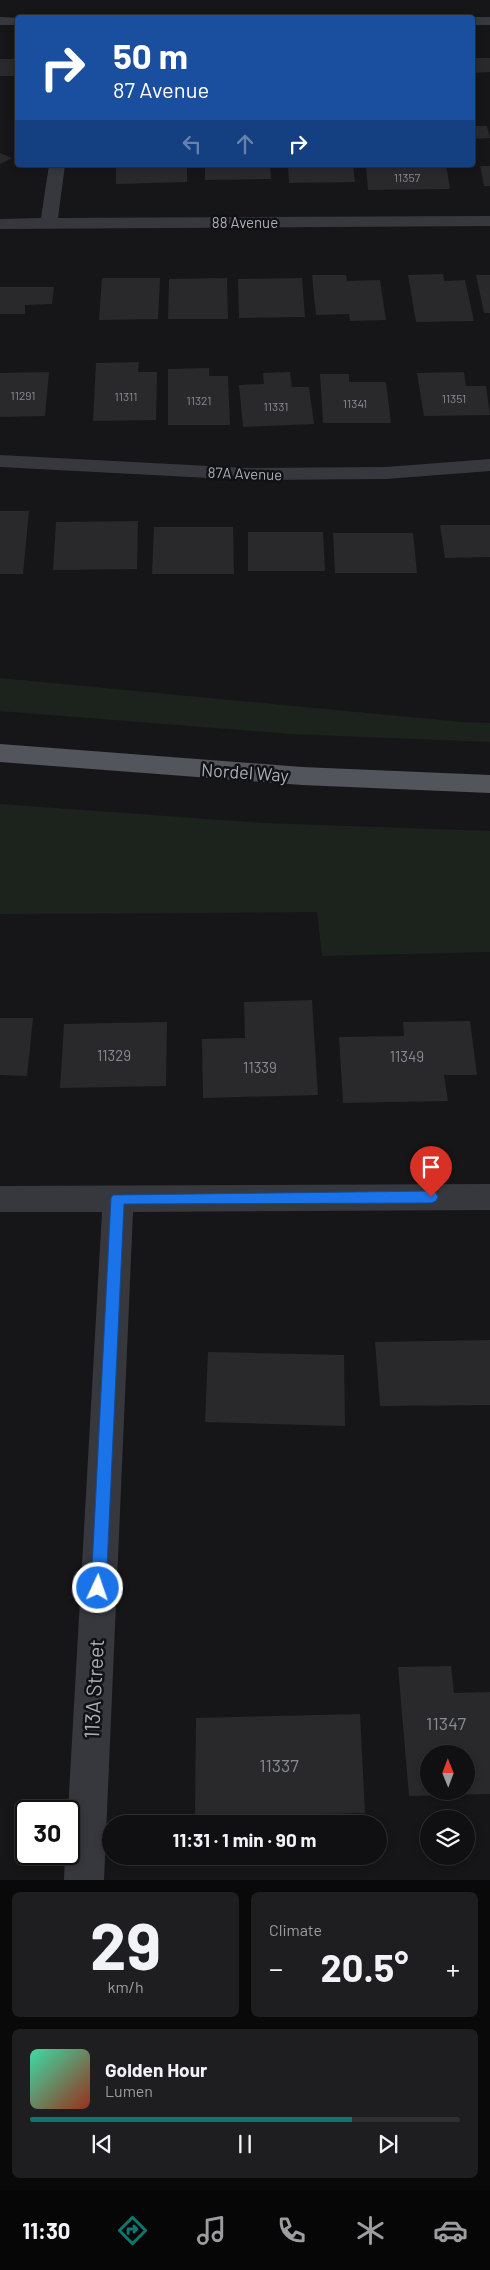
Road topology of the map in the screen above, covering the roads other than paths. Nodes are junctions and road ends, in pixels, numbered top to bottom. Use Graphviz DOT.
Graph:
graph roads {
  1 [pos="0,21"];
  2 [pos="15,21"];
  3 [pos="475,21"];
  4 [pos="490,21"];
  5 [pos="57,167"];
  6 [pos="490,221"];
  7 [pos="49,223"];
  8 [pos="0,224"];
  9 [pos="0,461"];
  10 [pos="490,466"];
  11 [pos="0,753"];
  12 [pos="490,784"];
  13 [pos="490,1197"];
  14 [pos="118,1198"];
  15 [pos="0,1199"];
  16 [pos="84,1880"];
  1 -- 2 [label="street"];
  3 -- 4 [label="street"];
  5 -- 7 [label="street"];
  6 -- 7 [label="street, 88 Avenue"];
  7 -- 8 [label="street, 88 Avenue"];
  9 -- 10 [label="street, 87A Avenue"];
  11 -- 12 [label="main road, Nordel Way"];
  13 -- 14 [label="street"];
  14 -- 15 [label="street"];
  14 -- 16 [label="street, 113A Street"];
}
